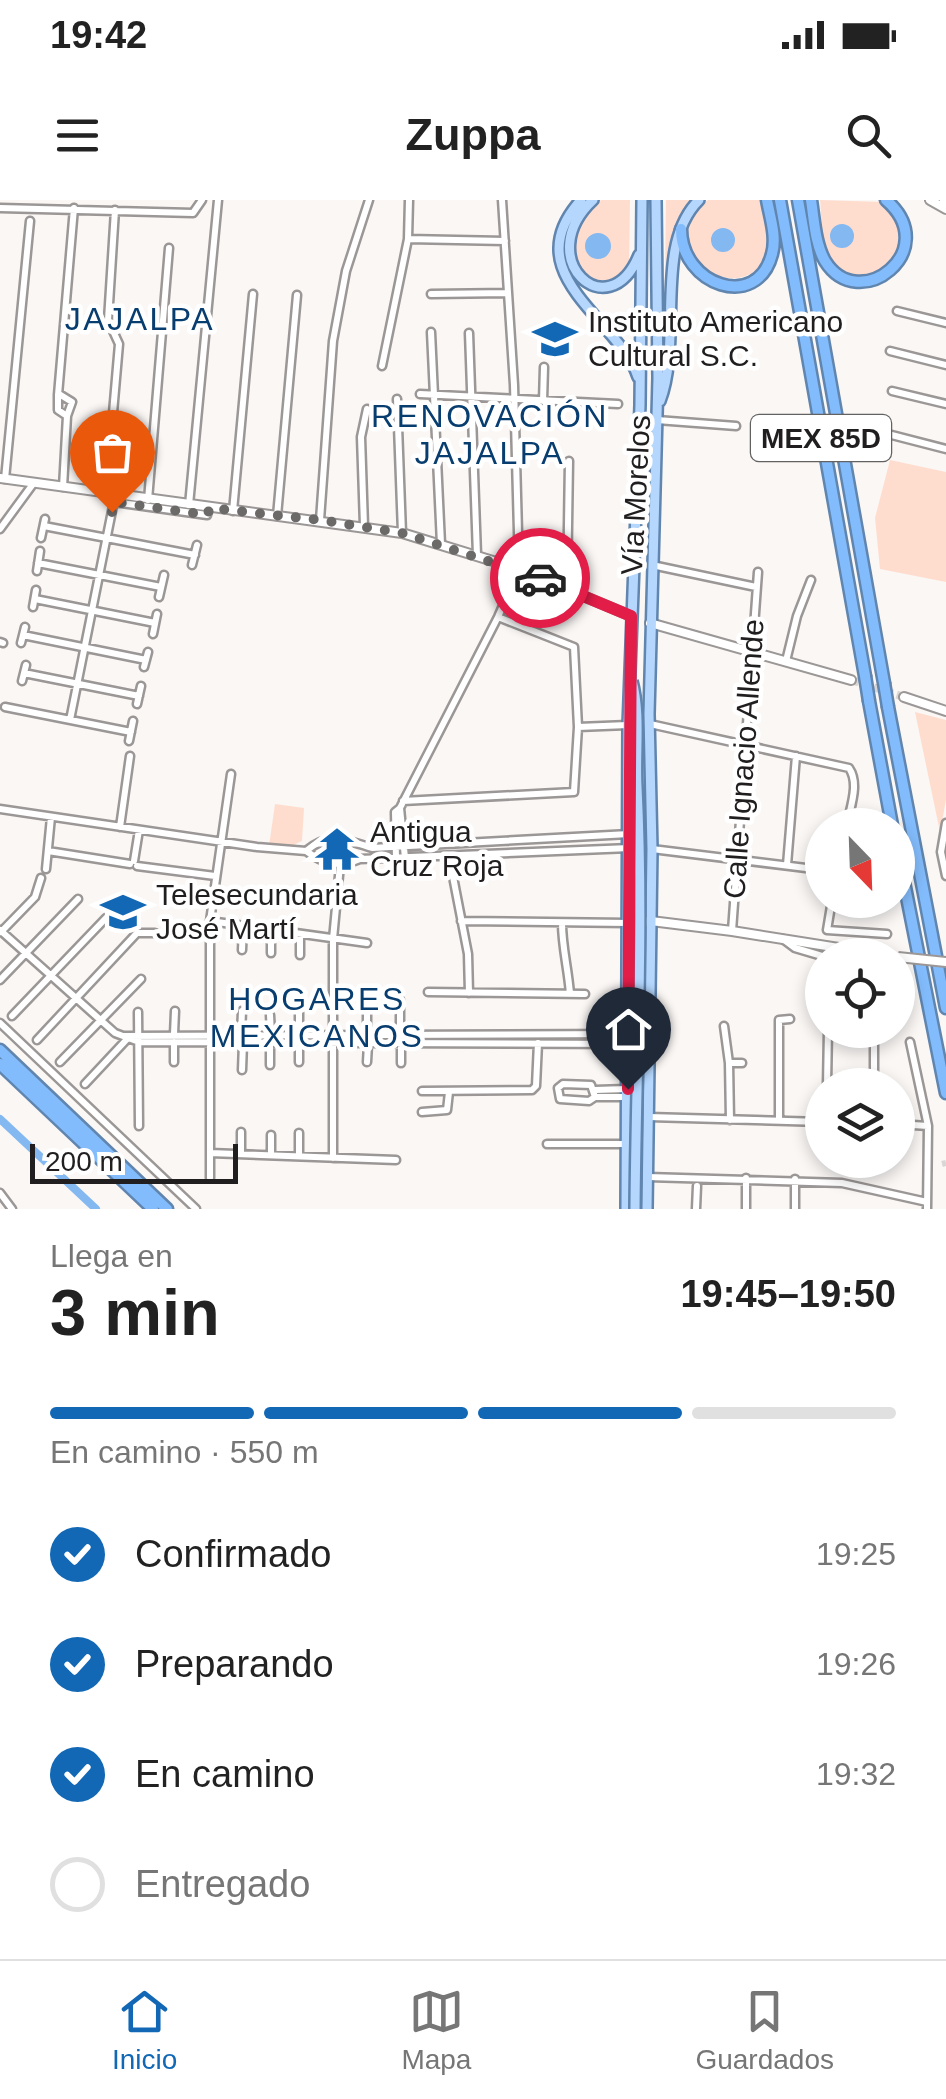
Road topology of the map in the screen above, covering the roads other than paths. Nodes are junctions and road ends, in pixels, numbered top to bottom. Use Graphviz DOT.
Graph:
graph roads {
  1 [pos="202,200"];
  2 [pos="218,200"];
  3 [pos="369,200"];
  4 [pos="409,200"];
  5 [pos="502,200"];
  6 [pos="581,200"];
  7 [pos="594,200"];
  8 [pos="642,200"];
  9 [pos="656,200"];
  10 [pos="699,200"];
  11 [pos="767,200"];
  12 [pos="780,200"];
  13 [pos="798,200"];
  14 [pos="811,200"];
  15 [pos="886,200"];
  16 [pos="930,200"];
  17 [pos="0,208"];
  18 [pos="74,208"];
  19 [pos="946,209"];
  20 [pos="115,210"];
  21 [pos="30,222"];
  22 [pos="681,229"];
  23 [pos="408,239"];
  24 [pos="505,242"];
  25 [pos="642,243"];
  26 [pos="168,248"];
  27 [pos="508,293"];
  28 [pos="253,294"];
  29 [pos="431,294"];
  30 [pos="297,295"];
  31 [pos="897,311"];
  32 [pos="946,324"];
  33 [pos="431,332"];
  34 [pos="469,333"];
  35 [pos="890,352"];
  36 [pos="946,365"];
  37 [pos="382,366"];
  38 [pos="544,367"];
  39 [pos="640,387"];
  40 [pos="892,391"];
  41 [pos="58,393"];
  42 [pos="420,394"];
  43 [pos="433,395"];
  44 [pos="472,397"];
  45 [pos="397,399"];
  46 [pos="514,400"];
  47 [pos="543,401"];
  48 [pos="618,404"];
  49 [pos="946,404"];
  50 [pos="656,408"];
  51 [pos="368,409"];
  52 [pos="67,416"];
  53 [pos="656,420"];
  54 [pos="736,426"];
  55 [pos="884,434"];
  56 [pos="946,449"];
  57 [pos="569,461"];
  58 [pos="2,479"];
  59 [pos="33,484"];
  60 [pos="63,488"];
  61 [pos="111,497"];
  62 [pos="148,500"];
  63 [pos="189,505"];
  64 [pos="210,508"];
  65 [pos="233,512"];
  66 [pos="277,516"];
  67 [pos="320,520"];
  68 [pos="364,526"];
  69 [pos="0,530"];
  70 [pos="402,533"];
  71 [pos="42,538"];
  72 [pos="106,538"];
  73 [pos="441,544"];
  74 [pos="197,545"];
  75 [pos="40,551"];
  76 [pos="195,554"];
  77 [pos="478,555"];
  78 [pos="192,565"];
  79 [pos="652,565"];
  80 [pos="519,570"];
  81 [pos="758,572"];
  82 [pos="99,574"];
  83 [pos="164,575"];
  84 [pos="811,580"];
  85 [pos="161,587"];
  86 [pos="756,587"];
  87 [pos="567,588"];
  88 [pos="159,598"];
  89 [pos="35,599"];
  90 [pos="92,611"];
  91 [pos="157,614"];
  92 [pos="631,616"];
  93 [pos="498,617"];
  94 [pos="650,622"];
  95 [pos="155,624"];
  96 [pos="153,634"];
  97 [pos="23,635"];
  98 [pos="84,647"];
  99 [pos="750,650"];
  100 [pos="146,660"];
  101 [pos="786,661"];
  102 [pos="24,673"];
  103 [pos="631,678"];
  104 [pos="851,680"];
  105 [pos="77,684"];
  106 [pos="141,686"];
  107 [pos="904,697"];
  108 [pos="5,707"];
  109 [pos="946,710"];
  110 [pos="70,720"];
  111 [pos="133,721"];
  112 [pos="649,724"];
  113 [pos="628,725"];
  114 [pos="578,727"];
  115 [pos="744,744"];
  116 [pos="130,756"];
  117 [pos="796,756"];
  118 [pos="231,774"];
  119 [pos="402,804"];
  120 [pos="850,808"];
  121 [pos="889,808"];
  122 [pos="0,809"];
  123 [pos="51,816"];
  124 [pos="946,824"];
  125 [pos="120,827"];
  126 [pos="139,830"];
  127 [pos="630,834"];
  128 [pos="502,841"];
  129 [pos="221,842"];
  130 [pos="360,844"];
  131 [pos="400,847"];
  132 [pos="630,848"];
  133 [pos="652,848"];
  134 [pos="48,851"];
  135 [pos="306,851"];
  136 [pos="503,854"];
  137 [pos="449,856"];
  138 [pos="401,858"];
  139 [pos="360,859"];
  140 [pos="735,859"];
  141 [pos="134,864"];
  142 [pos="340,864"];
  143 [pos="788,865"];
  144 [pos="805,868"];
  145 [pos="46,869"];
  146 [pos="215,876"];
  147 [pos="946,876"];
  148 [pos="41,878"];
  149 [pos="78,900"];
  150 [pos="106,918"];
  151 [pos="829,918"];
  152 [pos="911,918"];
  153 [pos="210,921"];
  154 [pos="461,921"];
  155 [pos="562,922"];
  156 [pos="651,922"];
  157 [pos="629,923"];
  158 [pos="242,926"];
  159 [pos="271,930"];
  160 [pos="732,931"];
  161 [pos="0,932"];
  162 [pos="154,933"];
  163 [pos="300,934"];
  164 [pos="887,934"];
  165 [pos="332,939"];
  166 [pos="782,939"];
  167 [pos="367,942"];
  168 [pos="805,943"];
  169 [pos="242,950"];
  170 [pos="805,951"];
  171 [pos="26,953"];
  172 [pos="271,953"];
  173 [pos="300,956"];
  174 [pos="915,959"];
  175 [pos="946,962"];
  176 [pos="52,976"];
  177 [pos="141,979"];
  178 [pos="0,980"];
  179 [pos="428,992"];
  180 [pos="469,992"];
  181 [pos="570,994"];
  182 [pos="585,994"];
  183 [pos="76,998"];
  184 [pos="400,1000"];
  185 [pos="946,1008"];
  186 [pos="175,1010"];
  187 [pos="242,1011"];
  188 [pos="299,1011"];
  189 [pos="138,1012"];
  190 [pos="367,1014"];
  191 [pos="12,1016"];
  192 [pos="270,1016"];
  193 [pos="790,1019"];
  194 [pos="100,1021"];
  195 [pos="0,1023"];
  196 [pos="724,1026"];
  197 [pos="368,1034"];
  198 [pos="400,1034"];
  199 [pos="458,1034"];
  200 [pos="538,1034"];
  201 [pos="126,1037"];
  202 [pos="139,1038"];
  203 [pos="211,1038"];
  204 [pos="174,1039"];
  205 [pos="242,1039"];
  206 [pos="270,1039"];
  207 [pos="299,1039"];
  208 [pos="334,1039"];
  209 [pos="628,1039"];
  210 [pos="37,1040"];
  211 [pos="368,1044"];
  212 [pos="401,1044"];
  213 [pos="458,1044"];
  214 [pos="538,1044"];
  215 [pos="911,1048"];
  216 [pos="0,1050"];
  217 [pos="60,1062"];
  218 [pos="174,1062"];
  219 [pos="299,1062"];
  220 [pos="368,1062"];
  221 [pos="742,1062"];
  222 [pos="401,1063"];
  223 [pos="729,1063"];
  224 [pos="0,1064"];
  225 [pos="270,1065"];
  226 [pos="242,1070"];
  227 [pos="85,1084"];
  228 [pos="422,1091"];
  229 [pos="449,1092"];
  230 [pos="627,1093"];
  231 [pos="946,1093"];
  232 [pos="595,1094"];
  233 [pos="422,1112"];
  234 [pos="649,1117"];
  235 [pos="730,1120"];
  236 [pos="779,1120"];
  237 [pos="805,1121"];
  238 [pos="915,1125"];
  239 [pos="139,1126"];
  240 [pos="928,1126"];
  241 [pos="240,1132"];
  242 [pos="299,1134"];
  243 [pos="271,1135"];
  244 [pos="548,1144"];
  245 [pos="627,1144"];
  246 [pos="210,1153"];
  247 [pos="241,1154"];
  248 [pos="271,1156"];
  249 [pos="299,1156"];
  250 [pos="333,1158"];
  251 [pos="396,1160"];
  252 [pos="942,1164"];
  253 [pos="930,1166"];
  254 [pos="648,1177"];
  255 [pos="210,1178"];
  256 [pos="746,1178"];
  257 [pos="796,1180"];
  258 [pos="697,1186"];
  259 [pos="0,1192"];
  260 [pos="927,1205"];
  261 [pos="12,1209"];
  262 [pos="152,1209"];
  263 [pos="167,1209"];
  264 [pos="196,1209"];
  265 [pos="626,1209"];
  266 [pos="635,1209"];
  267 [pos="647,1209"];
  268 [pos="696,1209"];
  269 [pos="746,1209"];
  270 [pos="795,1209"];
  1 -- 20 [label="street"];
  2 -- 63 [label="street"];
  3 -- 67 [label="street"];
  4 -- 23 [label="street"];
  5 -- 24 [label="street"];
  6 -- 39 [label="main road"];
  7 -- 25 [label="main road"];
  8 -- 25 [label="main road, Vía Morelos"];
  9 -- 50 [label="main road, Vía Morelos"];
  10 -- 22 [label="main road"];
  11 -- 22 [label="highway"];
  12 -- 121 [label="highway, MEX 85D, bridge"];
  13 -- 185 [label="highway, MEX 85D, bridge"];
  14 -- 15 [label="highway"];
  16 -- 19 [label="main road"];
  17 -- 18 [label="street"];
  18 -- 20 [label="street"];
  18 -- 41 [label="street"];
  20 -- 61 [label="street"];
  21 -- 58 [label="street"];
  22 -- 50 [label="main road"];
  23 -- 24 [label="street"];
  23 -- 37 [label="street"];
  24 -- 27 [label="street"];
  25 -- 39 [label="main road, Vía Morelos"];
  26 -- 62 [label="street"];
  27 -- 29 [label="street"];
  27 -- 46 [label="street"];
  28 -- 65 [label="street"];
  30 -- 66 [label="street"];
  31 -- 32 [label="street"];
  33 -- 43 [label="street"];
  34 -- 44 [label="street"];
  35 -- 36 [label="street"];
  38 -- 47 [label="street"];
  39 -- 92 [label="main road, Vía Morelos"];
  40 -- 49 [label="street"];
  41 -- 52 [label="street"];
  41 -- 52 [label="street"];
  42 -- 43 [label="street"];
  43 -- 44 [label="street"];
  43 -- 73 [label="street"];
  44 -- 46 [label="street"];
  44 -- 77 [label="street"];
  45 -- 70 [label="street"];
  46 -- 47 [label="street"];
  46 -- 80 [label="street"];
  47 -- 48 [label="street"];
  50 -- 53 [label="main road, Vía Morelos"];
  51 -- 68 [label="street"];
  52 -- 60 [label="street"];
  53 -- 54 [label="street"];
  53 -- 79 [label="main road, Vía Morelos"];
  55 -- 56 [label="street"];
  57 -- 87 [label="street"];
  58 -- 59 [label="main road"];
  59 -- 60 [label="main road"];
  59 -- 69 [label="street"];
  60 -- 61 [label="main road"];
  61 -- 62 [label="main road"];
  61 -- 64 [label="street"];
  61 -- 72 [label="street"];
  62 -- 63 [label="main road"];
  63 -- 64 [label="main road"];
  64 -- 65 [label="main road"];
  65 -- 66 [label="main road"];
  66 -- 67 [label="main road"];
  67 -- 68 [label="main road"];
  68 -- 70 [label="main road"];
  70 -- 73 [label="main road"];
  71 -- 72 [label="street"];
  72 -- 76 [label="street"];
  72 -- 82 [label="street"];
  73 -- 77 [label="main road"];
  74 -- 76 [label="street"];
  75 -- 82 [label="street"];
  76 -- 78 [label="street"];
  77 -- 80 [label="main road"];
  79 -- 86 [label="street"];
  79 -- 94 [label="main road, Vía Morelos"];
  80 -- 87 [label="main road"];
  80 -- 93 [label="street"];
  81 -- 86 [label="street, Calle Ignacio Allende"];
  82 -- 85 [label="street"];
  82 -- 90 [label="street"];
  83 -- 85 [label="street"];
  84 -- 101 [label="street"];
  85 -- 88 [label="street"];
  86 -- 99 [label="street, Calle Ignacio Allende"];
  87 -- 92 [label="main road"];
  89 -- 90 [label="street"];
  90 -- 95 [label="street"];
  90 -- 98 [label="street"];
  91 -- 95 [label="street"];
  92 -- 103 [label="main road, Vía Morelos"];
  93 -- 114 [label="street"];
  93 -- 119 [label="street"];
  94 -- 99 [label="main road"];
  94 -- 112 [label="main road, Vía Morelos"];
  95 -- 96 [label="street"];
  97 -- 98 [label="street"];
  98 -- 100 [label="street"];
  98 -- 105 [label="street"];
  99 -- 101 [label="main road"];
  99 -- 115 [label="street, Calle Ignacio Allende"];
  101 -- 104 [label="main road"];
  102 -- 105 [label="street"];
  103 -- 113 [label="main road, Vía Morelos"];
  103 -- 266 [label="main road, bridge"];
  105 -- 106 [label="street"];
  105 -- 110 [label="street"];
  107 -- 109 [label="main road"];
  108 -- 110 [label="street"];
  110 -- 111 [label="street"];
  112 -- 115 [label="street"];
  112 -- 133 [label="main road, Vía Morelos"];
  113 -- 114 [label="street"];
  113 -- 127 [label="main road, Vía Morelos"];
  114 -- 119 [label="street"];
  115 -- 117 [label="street"];
  115 -- 140 [label="street, Calle Ignacio Allende"];
  116 -- 125 [label="street"];
  117 -- 120 [label="street"];
  117 -- 143 [label="street"];
  118 -- 129 [label="street"];
  119 -- 131 [label="street"];
  122 -- 123 [label="street"];
  123 -- 125 [label="street"];
  123 -- 134 [label="street"];
  124 -- 147 [label="street"];
  125 -- 126 [label="street"];
  126 -- 129 [label="street"];
  126 -- 141 [label="street"];
  127 -- 128 [label="street"];
  127 -- 132 [label="main road, Vía Morelos"];
  128 -- 131 [label="street"];
  128 -- 136 [label="street"];
  129 -- 135 [label="street"];
  129 -- 146 [label="street"];
  130 -- 131 [label="street"];
  130 -- 135 [label="street"];
  130 -- 139 [label="street"];
  131 -- 138 [label="street"];
  132 -- 136 [label="street"];
  132 -- 157 [label="main road, Vía Morelos"];
  133 -- 140 [label="street"];
  133 -- 156 [label="main road, Vía Morelos"];
  134 -- 141 [label="street"];
  134 -- 145 [label="street"];
  135 -- 142 [label="street"];
  136 -- 137 [label="street"];
  137 -- 138 [label="street"];
  137 -- 154 [label="street"];
  138 -- 139 [label="street"];
  139 -- 142 [label="street"];
  140 -- 143 [label="street"];
  140 -- 160 [label="street, Calle Ignacio Allende"];
  141 -- 146 [label="street"];
  142 -- 165 [label="street"];
  143 -- 144 [label="street"];
  146 -- 153 [label="street"];
  148 -- 161 [label="street"];
  149 -- 171 [label="street"];
  150 -- 176 [label="street"];
  151 -- 164 [label="street"];
  152 -- 231 [label="highway"];
  153 -- 158 [label="street"];
  153 -- 203 [label="street"];
  154 -- 155 [label="street"];
  154 -- 180 [label="street"];
  155 -- 157 [label="street"];
  155 -- 181 [label="street"];
  156 -- 157 [label="main road"];
  156 -- 160 [label="main road"];
  156 -- 234 [label="main road, Vía Morelos"];
  157 -- 209 [label="main road, Vía Morelos"];
  158 -- 159 [label="street"];
  158 -- 169 [label="street"];
  159 -- 163 [label="street"];
  159 -- 172 [label="street"];
  160 -- 166 [label="main road"];
  161 -- 171 [label="street"];
  162 -- 183 [label="street"];
  163 -- 165 [label="street"];
  163 -- 173 [label="street"];
  165 -- 167 [label="street"];
  165 -- 208 [label="street"];
  166 -- 168 [label="main road"];
  166 -- 170 [label="street"];
  171 -- 176 [label="street"];
  171 -- 178 [label="street"];
  174 -- 175 [label="main road, bridge"];
  176 -- 183 [label="street"];
  176 -- 191 [label="street"];
  177 -- 194 [label="street"];
  179 -- 180 [label="street"];
  180 -- 181 [label="street"];
  181 -- 182 [label="street"];
  183 -- 194 [label="street"];
  183 -- 210 [label="street"];
  184 -- 198 [label="street"];
  186 -- 204 [label="street"];
  187 -- 205 [label="street"];
  188 -- 207 [label="street"];
  189 -- 202 [label="street"];
  190 -- 197 [label="street"];
  192 -- 206 [label="street"];
  193 -- 236 [label="street"];
  194 -- 201 [label="street"];
  194 -- 217 [label="street"];
  195 -- 264 [label="street"];
  196 -- 223 [label="street"];
  197 -- 198 [label="street"];
  197 -- 208 [label="street"];
  198 -- 199 [label="street"];
  199 -- 200 [label="street"];
  199 -- 213 [label="street"];
  200 -- 209 [label="street"];
  200 -- 214 [label="street"];
  201 -- 202 [label="street"];
  201 -- 227 [label="street"];
  202 -- 204 [label="street"];
  202 -- 239 [label="street"];
  203 -- 204 [label="street"];
  203 -- 205 [label="street"];
  203 -- 246 [label="street"];
  204 -- 218 [label="street"];
  205 -- 206 [label="street"];
  205 -- 226 [label="street"];
  206 -- 207 [label="street"];
  206 -- 225 [label="street"];
  207 -- 208 [label="street"];
  207 -- 219 [label="street"];
  208 -- 211 [label="street"];
  208 -- 250 [label="street"];
  209 -- 214 [label="street"];
  209 -- 230 [label="main road, Vía Morelos"];
  211 -- 212 [label="street"];
  211 -- 220 [label="street"];
  212 -- 213 [label="street"];
  212 -- 222 [label="street"];
  213 -- 214 [label="street"];
  214 -- 229 [label="street"];
  215 -- 240 [label="street"];
  216 -- 263 [label="highway"];
  221 -- 223 [label="street"];
  223 -- 235 [label="street"];
  224 -- 262 [label="highway"];
  228 -- 229 [label="street"];
  229 -- 233 [label="street"];
  230 -- 232 [label="street"];
  230 -- 245 [label="main road, Vía Morelos"];
  232 -- 232 [label="street"];
  234 -- 235 [label="street"];
  234 -- 254 [label="main road, Vía Morelos"];
  235 -- 236 [label="street"];
  236 -- 237 [label="street"];
  238 -- 240 [label="street"];
  240 -- 253 [label="street"];
  241 -- 247 [label="street"];
  242 -- 249 [label="street"];
  243 -- 248 [label="street"];
  244 -- 245 [label="street"];
  245 -- 265 [label="main road, Vía Morelos"];
  246 -- 247 [label="street"];
  246 -- 255 [label="street"];
  247 -- 248 [label="street"];
  248 -- 249 [label="street"];
  249 -- 250 [label="street"];
  250 -- 251 [label="street"];
  252 -- 253 [label="street"];
  253 -- 260 [label="street"];
  254 -- 256 [label="street"];
  254 -- 267 [label="main road, Vía Morelos"];
  256 -- 257 [label="street"];
  256 -- 269 [label="street"];
  257 -- 260 [label="street"];
  257 -- 270 [label="street"];
  258 -- 268 [label="street"];
  259 -- 261 [label="street"];
}
